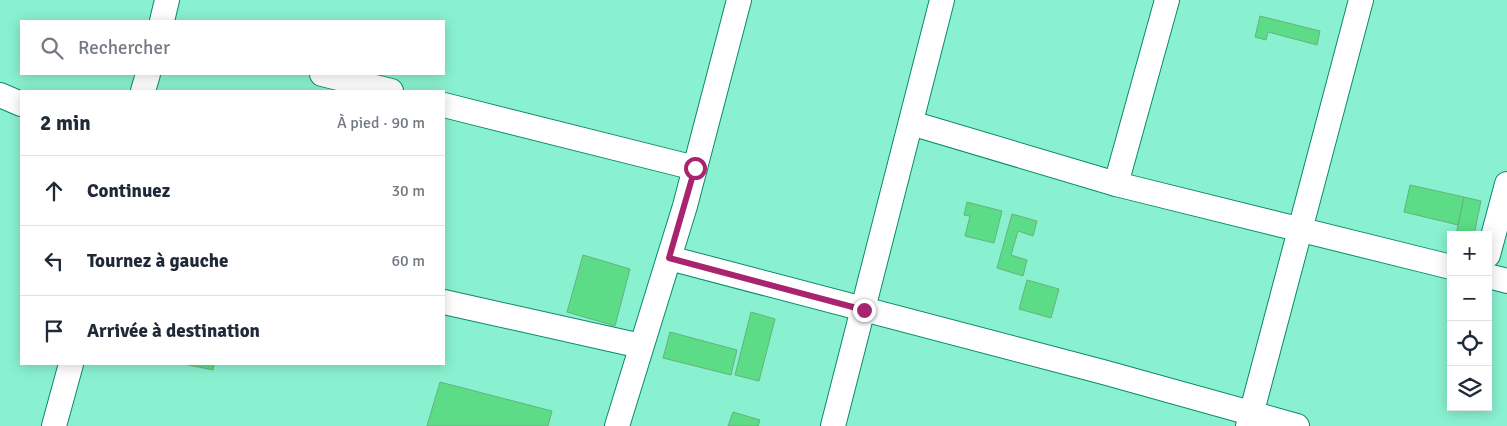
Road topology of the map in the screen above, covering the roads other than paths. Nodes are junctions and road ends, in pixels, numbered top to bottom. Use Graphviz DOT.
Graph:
graph roads {
  1 [pos="167,0"];
  2 [pos="739,0"];
  3 [pos="942,0"];
  4 [pos="1168,0"];
  5 [pos="1361,0"];
  6 [pos="162,20"];
  7 [pos="148,75"];
  8 [pos="326,75"];
  9 [pos="143,90"];
  10 [pos="387,90"];
  11 [pos="0,95"];
  12 [pos="20,104"];
  13 [pos="445,104"];
  14 [pos="911,124"];
  15 [pos="695,168"];
  16 [pos="1116,184"];
  17 [pos="1507,184"];
  18 [pos="1300,231"];
  19 [pos="1492,240"];
  20 [pos="669,258"];
  21 [pos="1447,266"];
  22 [pos="1492,277"];
  23 [pos="1507,281"];
  24 [pos="445,302"];
  25 [pos="864,310"];
  26 [pos="641,346"];
  27 [pos="71,365"];
  28 [pos="1250,420"];
  29 [pos="54,426"];
  30 [pos="617,426"];
  31 [pos="833,426"];
  32 [pos="1297,426"];
  1 -- 6 [label="street"];
  2 -- 15 [label="street"];
  3 -- 14 [label="street"];
  4 -- 16 [label="street"];
  5 -- 18 [label="street"];
  7 -- 9 [label="street"];
  8 -- 10 [label="street"];
  11 -- 12 [label="street"];
  13 -- 15 [label="street"];
  14 -- 16 [label="street"];
  14 -- 25 [label="street"];
  15 -- 20 [label="street"];
  16 -- 18 [label="street"];
  17 -- 19 [label="street"];
  18 -- 21 [label="street"];
  18 -- 28 [label="street"];
  20 -- 25 [label="street"];
  20 -- 26 [label="street"];
  22 -- 23 [label="street"];
  24 -- 26 [label="street"];
  25 -- 28 [label="street"];
  25 -- 31 [label="street"];
  26 -- 30 [label="street"];
  27 -- 29 [label="street"];
  28 -- 32 [label="street"];
}
